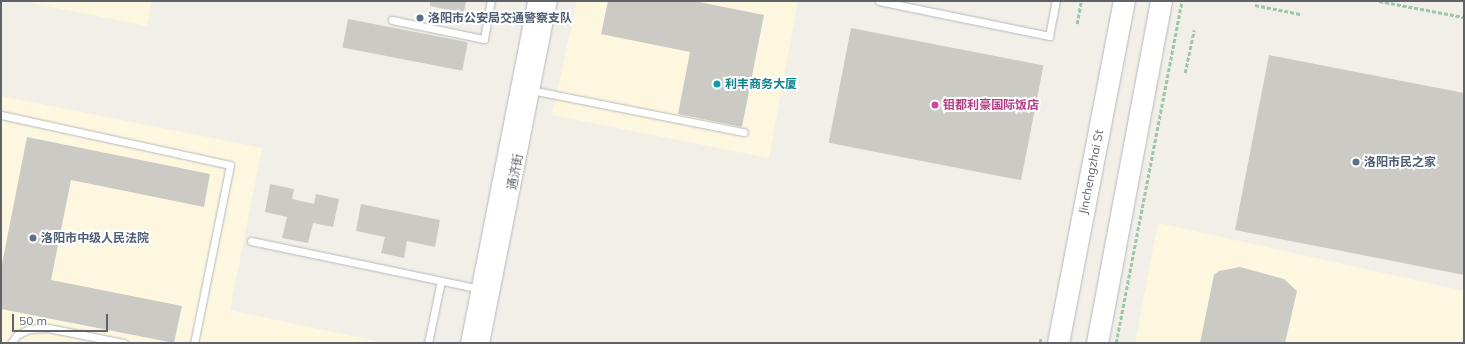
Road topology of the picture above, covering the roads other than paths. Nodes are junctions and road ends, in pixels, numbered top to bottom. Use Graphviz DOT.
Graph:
graph roads {
  1 [pos="491,1"];
  2 [pos="535,1"];
  3 [pos="549,1"];
  4 [pos="878,1"];
  5 [pos="1056,1"];
  6 [pos="1124,1"];
  7 [pos="1161,1"];
  8 [pos="392,20"];
  9 [pos="531,90"];
  10 [pos="1,115"];
  11 [pos="744,132"];
  12 [pos="251,241"];
  13 [pos="441,281"];
  14 [pos="485,290"];
  15 [pos="11,343"];
  16 [pos="124,343"];
  17 [pos="194,343"];
  18 [pos="428,343"];
  19 [pos="468,343"];
  20 [pos="481,343"];
  21 [pos="1058,343"];
  22 [pos="1097,343"];
  1 -- 8 [label="lane"];
  2 -- 14 [label="street, 通济街"];
  3 -- 9 [label="street, 通济街"];
  4 -- 5 [label="lane"];
  6 -- 21 [label="main road, Jinchengzhai St"];
  7 -- 22 [label="main road"];
  9 -- 11 [label="lane"];
  9 -- 14 [label="street, 通济街"];
  10 -- 17 [label="lane"];
  12 -- 13 [label="lane"];
  13 -- 14 [label="lane"];
  13 -- 18 [label="lane"];
  14 -- 19 [label="street, 通济街"];
  14 -- 20 [label="street, 通济街"];
  15 -- 16 [label="lane"];
}
